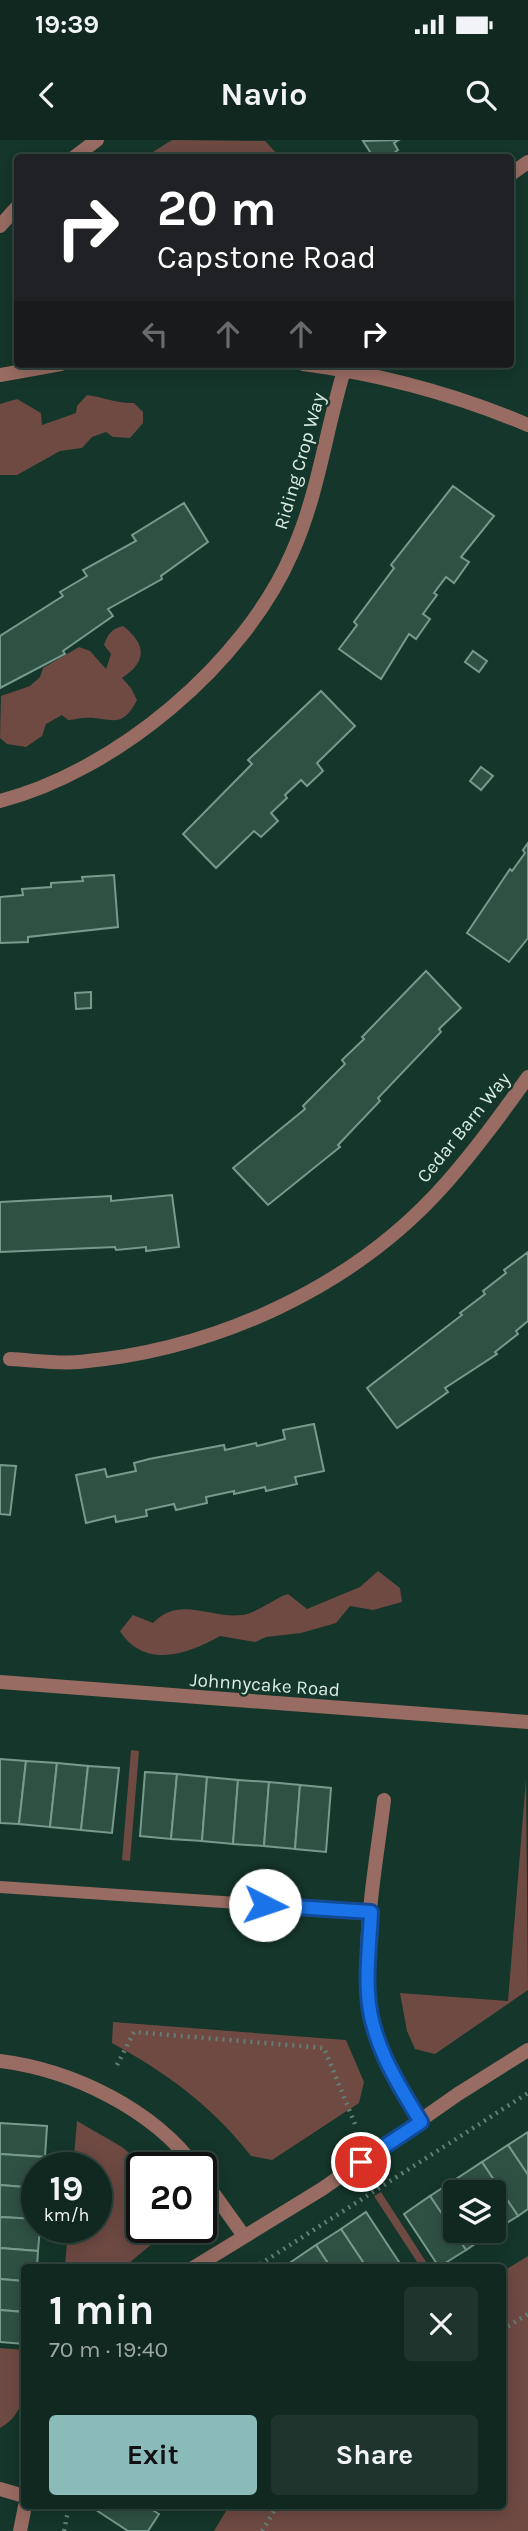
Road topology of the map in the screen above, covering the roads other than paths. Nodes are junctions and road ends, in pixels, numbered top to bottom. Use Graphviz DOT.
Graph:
graph roads {
  1 [pos="97,140"];
  2 [pos="78,154"];
  3 [pos="14,210"];
  4 [pos="0,226"];
  5 [pos="39,368"];
  6 [pos="345,368"];
  7 [pos="348,368"];
  8 [pos="0,375"];
  9 [pos="528,425"];
  10 [pos="0,801"];
  11 [pos="528,1077"];
  12 [pos="10,1359"];
  13 [pos="0,1682"];
  14 [pos="528,1722"];
  15 [pos="384,1800"];
  16 [pos="0,1887"];
  17 [pos="371,1912"];
  18 [pos="528,2050"];
  19 [pos="0,2061"];
  20 [pos="421,2122"];
  21 [pos="184,2152"];
  22 [pos="217,2198"];
  23 [pos="244,2236"];
  24 [pos="199,2264"];
  25 [pos="0,2489"];
  26 [pos="21,2495"];
  27 [pos="24,2509"];
  28 [pos="20,2531"];
  1 -- 2 [label="street"];
  3 -- 4 [label="street"];
  5 -- 8 [label="street"];
  6 -- 10 [label="street, Riding Crop Way"];
  7 -- 9 [label="street"];
  11 -- 12 [label="street, Cedar Barn Way"];
  13 -- 14 [label="street, Johnnycake Road"];
  15 -- 17 [label="street"];
  16 -- 17 [label="lane"];
  17 -- 20 [label="street"];
  18 -- 20 [label="street"];
  19 -- 21 [label="street"];
  20 -- 23 [label="street"];
  22 -- 23 [label="street"];
  23 -- 24 [label="street"];
  25 -- 26 [label="street"];
  27 -- 28 [label="street"];
}
